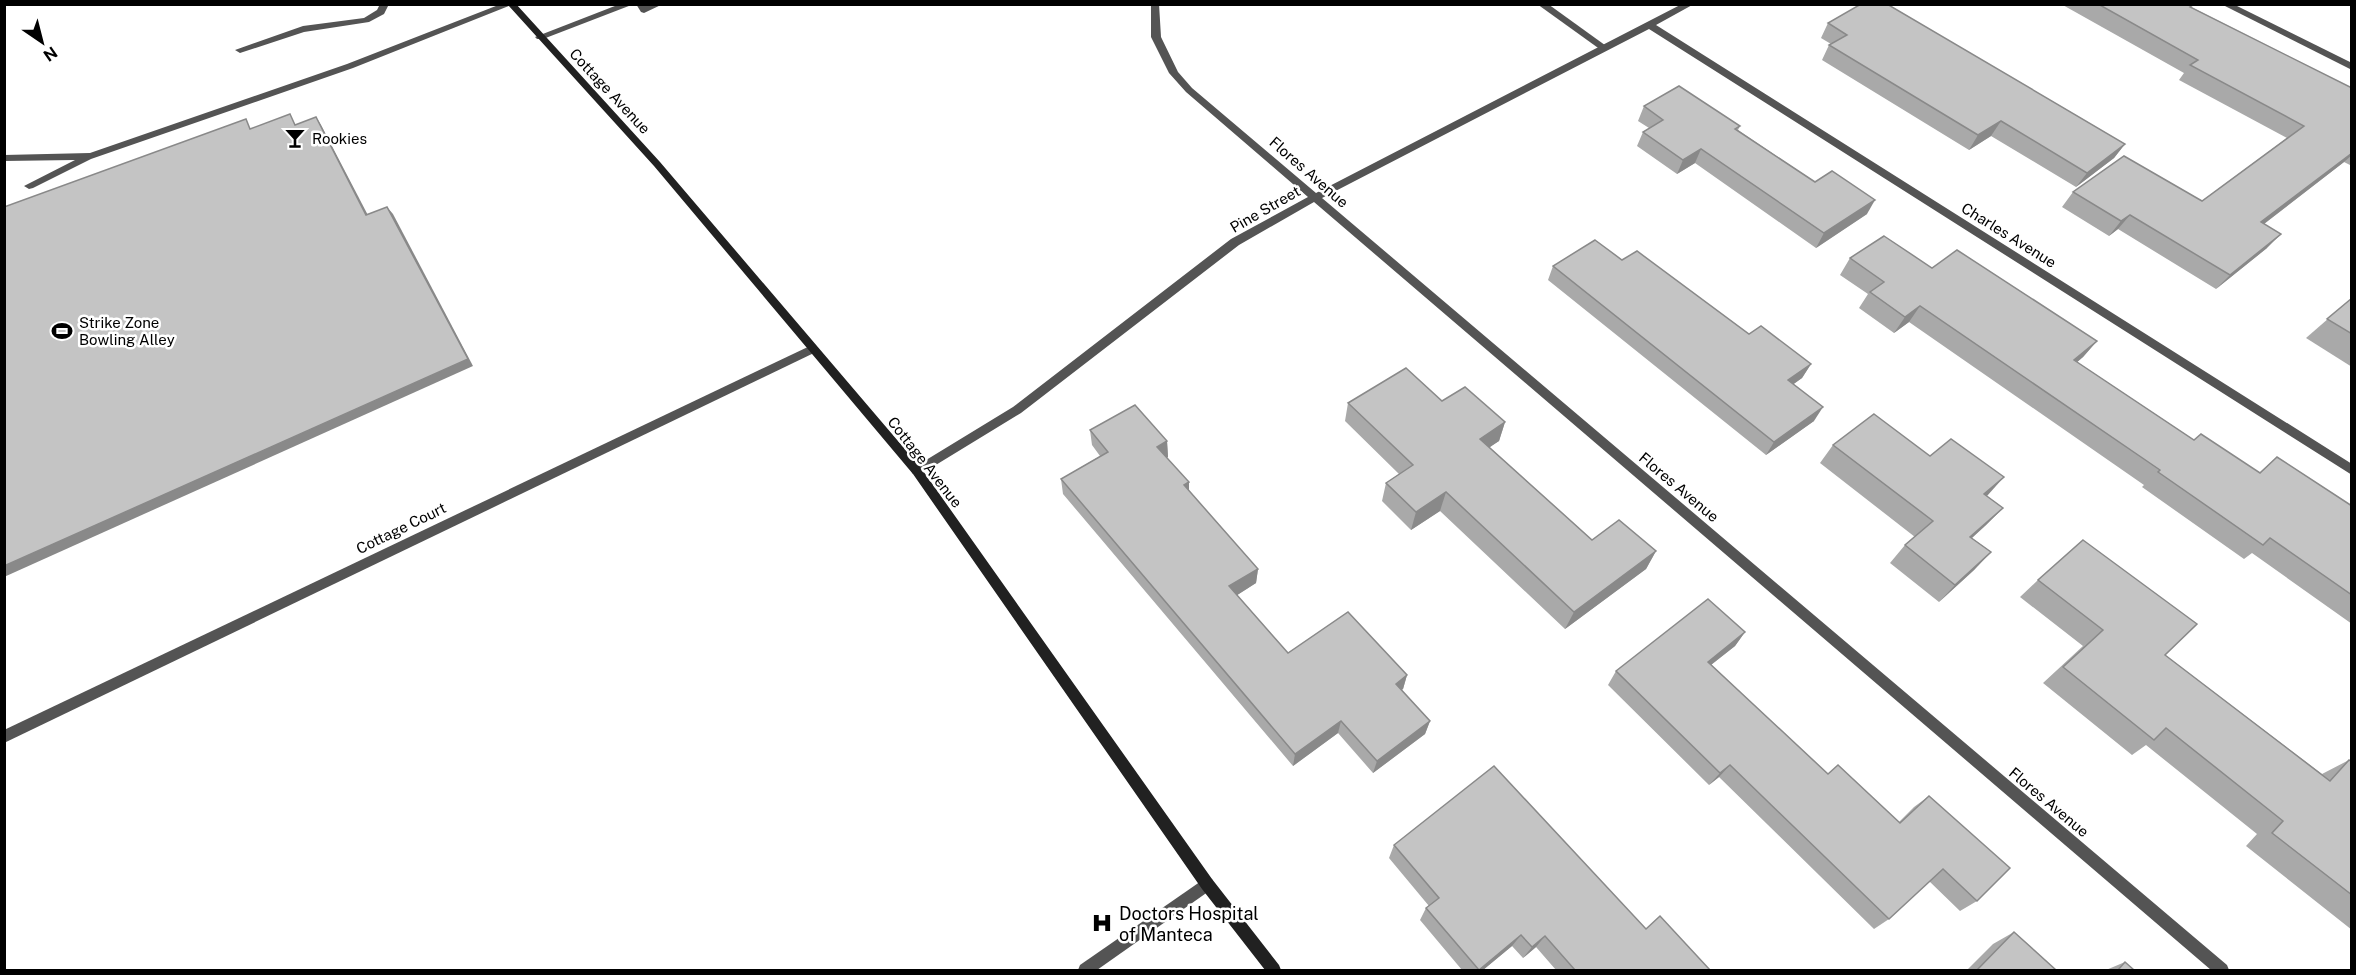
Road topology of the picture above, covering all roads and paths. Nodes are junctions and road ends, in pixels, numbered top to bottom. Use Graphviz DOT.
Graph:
graph roads {
  1 [pos="385,4"];
  2 [pos="511,4"];
  3 [pos="630,4"];
  4 [pos="640,4"];
  5 [pos="658,4"];
  6 [pos="1155,4"];
  7 [pos="1541,4"];
  8 [pos="1690,4"];
  9 [pos="2225,4"];
  10 [pos="1650,25"];
  11 [pos="540,37"];
  12 [pos="1605,48"];
  13 [pos="240,50"];
  14 [pos="2352,67"];
  15 [pos="91,156"];
  16 [pos="4,158"];
  17 [pos="29,186"];
  18 [pos="1314,198"];
  19 [pos="812,349"];
  20 [pos="2352,470"];
  21 [pos="917,471"];
  22 [pos="4,737"];
  23 [pos="1207,884"];
  24 [pos="1085,970"];
  25 [pos="1274,970"];
  26 [pos="2222,970"];
  1 -- 13 [label="street"];
  2 -- 11 [label="street, Cottage Avenue"];
  2 -- 15 [label="street"];
  3 -- 11 [label="street"];
  4 -- 5 [label="street"];
  6 -- 18 [label="street, Flores Avenue"];
  7 -- 12 [label="street"];
  8 -- 10 [label="street, Pine Street"];
  9 -- 14 [label="street"];
  10 -- 12 [label="street, Pine Street"];
  10 -- 20 [label="street, Charles Avenue"];
  11 -- 19 [label="street, Cottage Avenue"];
  12 -- 18 [label="street, Pine Street"];
  15 -- 16 [label="street"];
  15 -- 17 [label="street"];
  18 -- 21 [label="street, Pine Street"];
  18 -- 26 [label="street, Flores Avenue"];
  19 -- 21 [label="street, Cottage Avenue"];
  19 -- 22 [label="street, Cottage Court"];
  21 -- 23 [label="street, Cottage Avenue"];
  23 -- 24 [label="street"];
  23 -- 25 [label="street, Cottage Avenue"];
}
